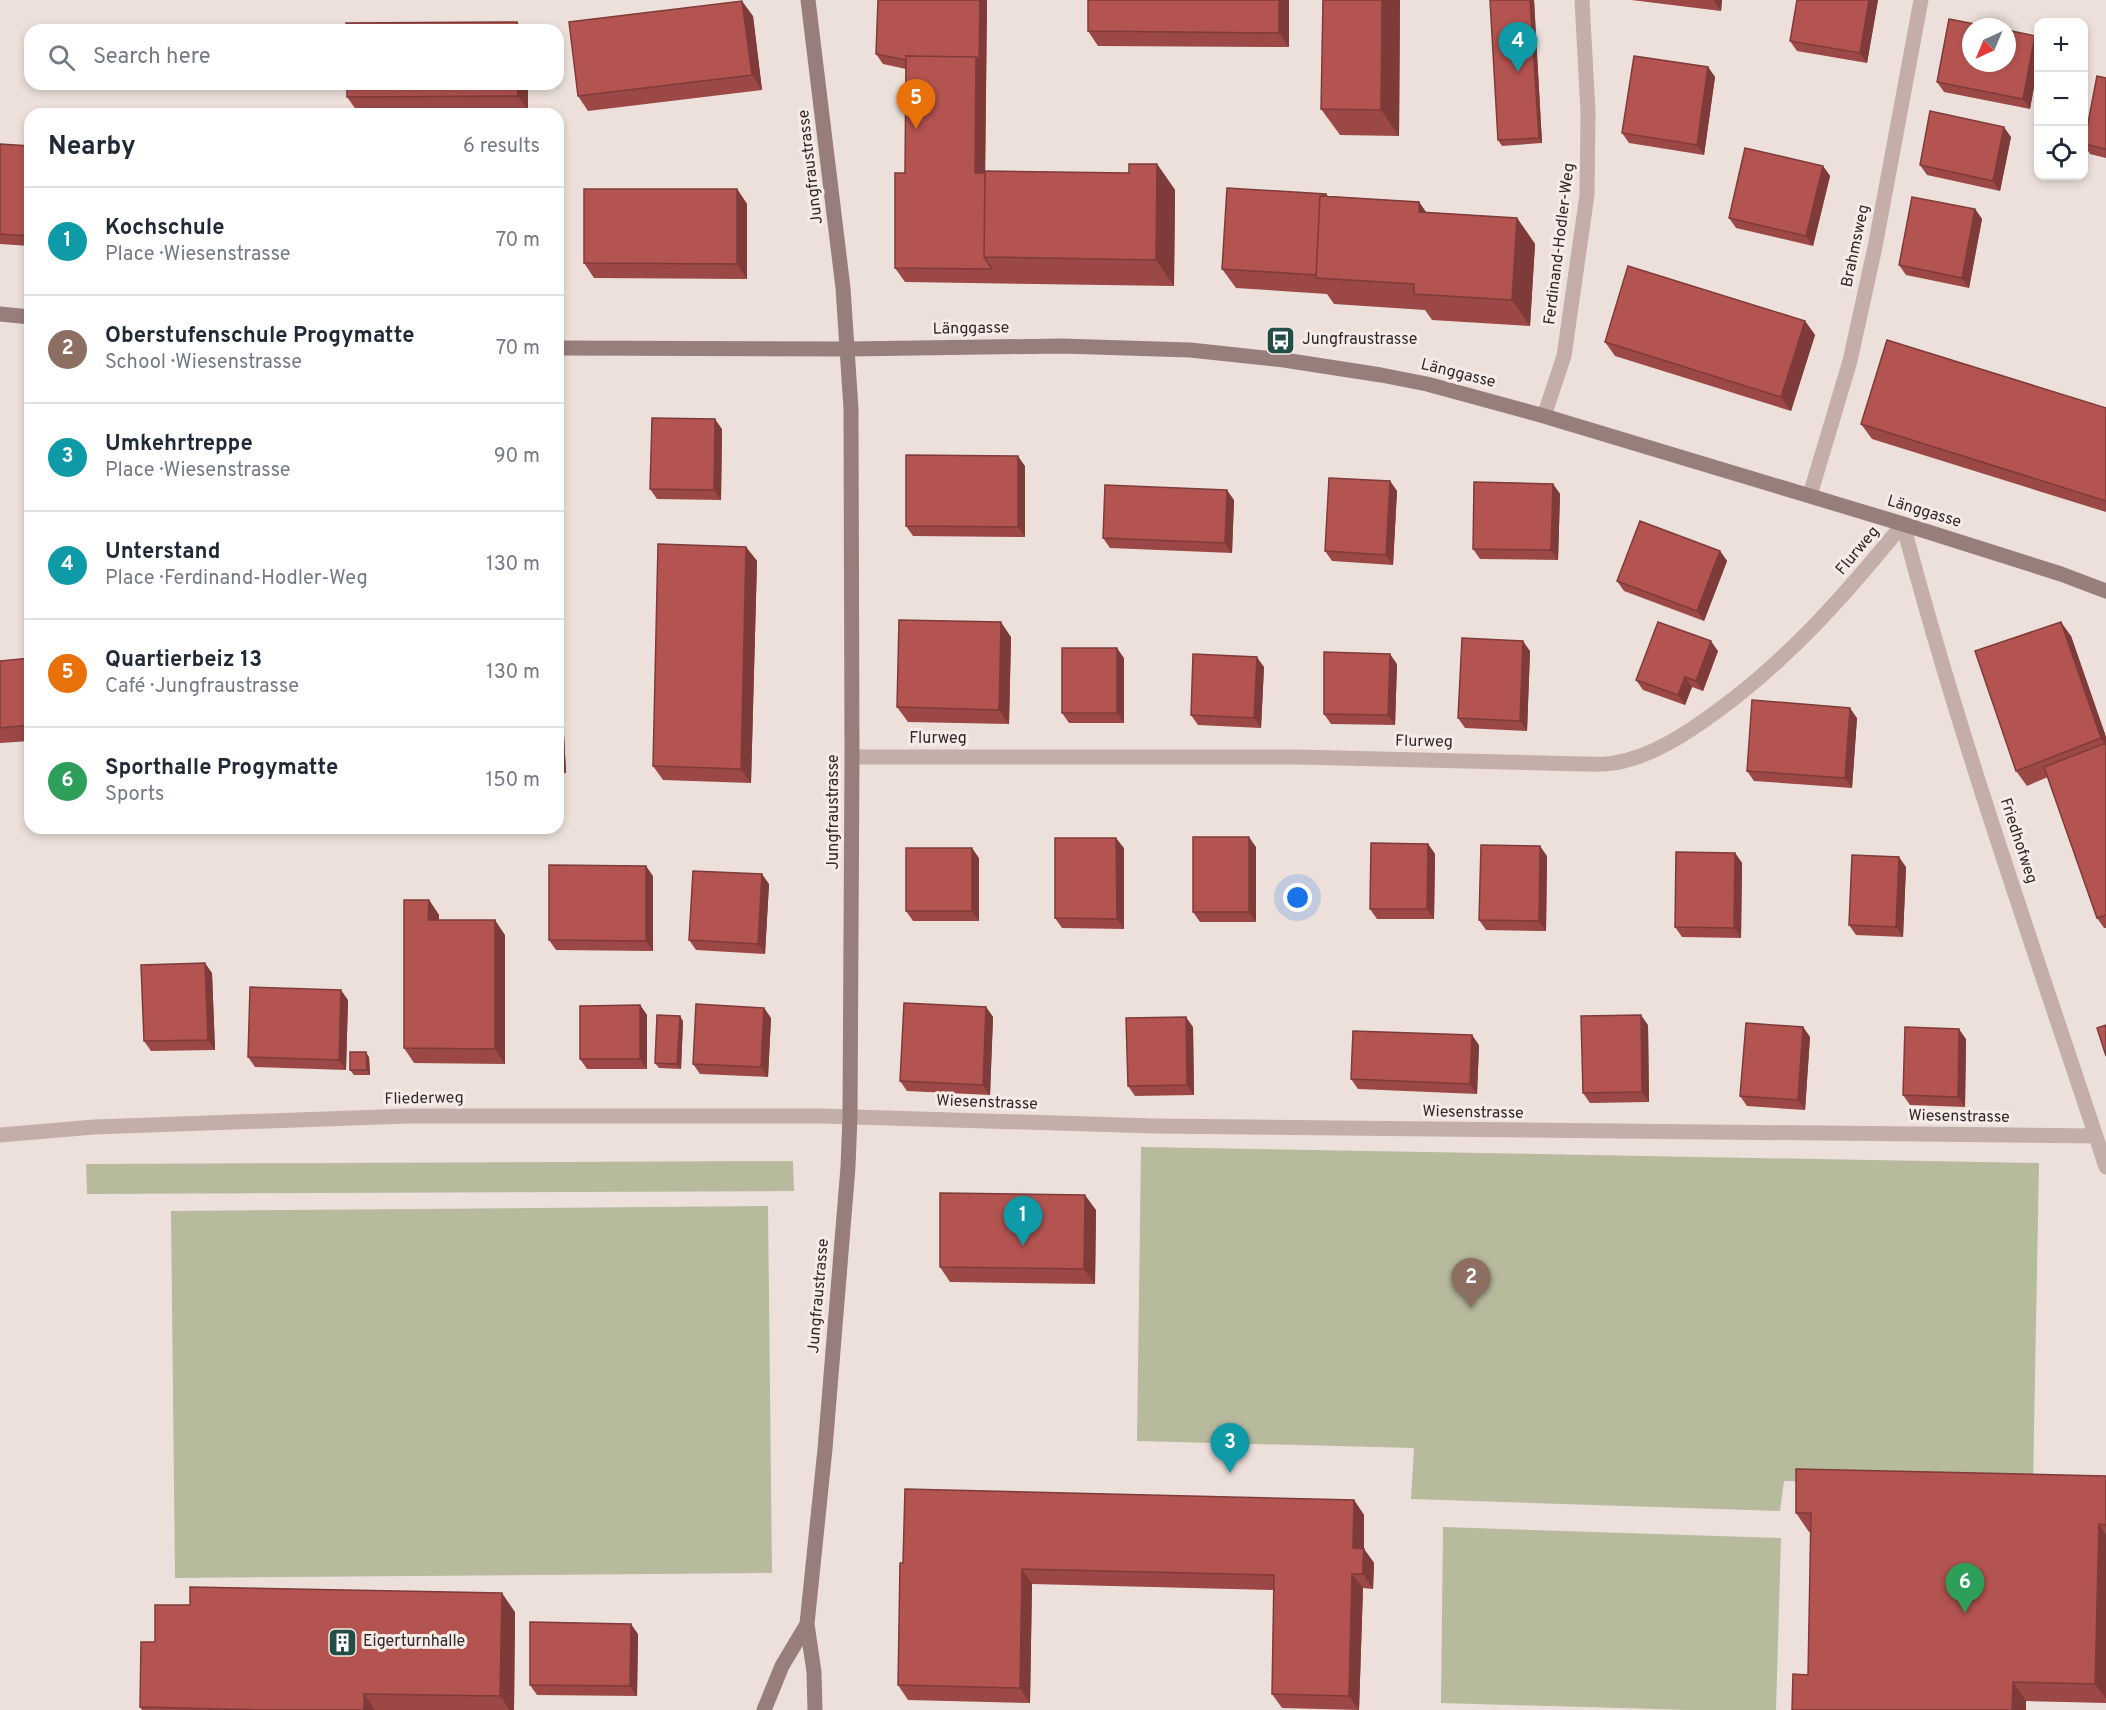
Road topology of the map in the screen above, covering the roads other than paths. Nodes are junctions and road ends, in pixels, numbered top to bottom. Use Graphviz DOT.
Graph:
graph roads {
  1 [pos="808,0"];
  2 [pos="1582,0"];
  3 [pos="1921,0"];
  4 [pos="0,314"];
  5 [pos="24,316"];
  6 [pos="564,348"];
  7 [pos="848,349"];
  8 [pos="1544,416"];
  9 [pos="1810,495"];
  10 [pos="1903,524"];
  11 [pos="2106,591"];
  12 [pos="852,757"];
  13 [pos="850,1116"];
  14 [pos="0,1135"];
  15 [pos="2096,1136"];
  16 [pos="2106,1167"];
  17 [pos="807,1624"];
  18 [pos="764,1710"];
  19 [pos="814,1710"];
  1 -- 7 [label="street, Jungfraustrasse"];
  2 -- 8 [label="street, Ferdinand-Hodler-Weg"];
  3 -- 9 [label="street, Brahmsweg"];
  4 -- 5 [label="street"];
  6 -- 7 [label="street, Länggasse"];
  7 -- 8 [label="street, Länggasse"];
  7 -- 12 [label="street, Jungfraustrasse"];
  8 -- 9 [label="street, Länggasse"];
  9 -- 10 [label="street, Länggasse"];
  10 -- 11 [label="street, Länggasse"];
  10 -- 12 [label="street, Flurweg"];
  10 -- 15 [label="street, Friedhofweg"];
  12 -- 13 [label="street, Jungfraustrasse"];
  13 -- 14 [label="street, Fliederweg"];
  13 -- 15 [label="street, Wiesenstrasse"];
  13 -- 17 [label="street, Jungfraustrasse"];
  15 -- 16 [label="street, Friedhofweg"];
  17 -- 18 [label="street, Jungfraustrasse"];
  17 -- 19 [label="street, Jungfraustrasse"];
}
